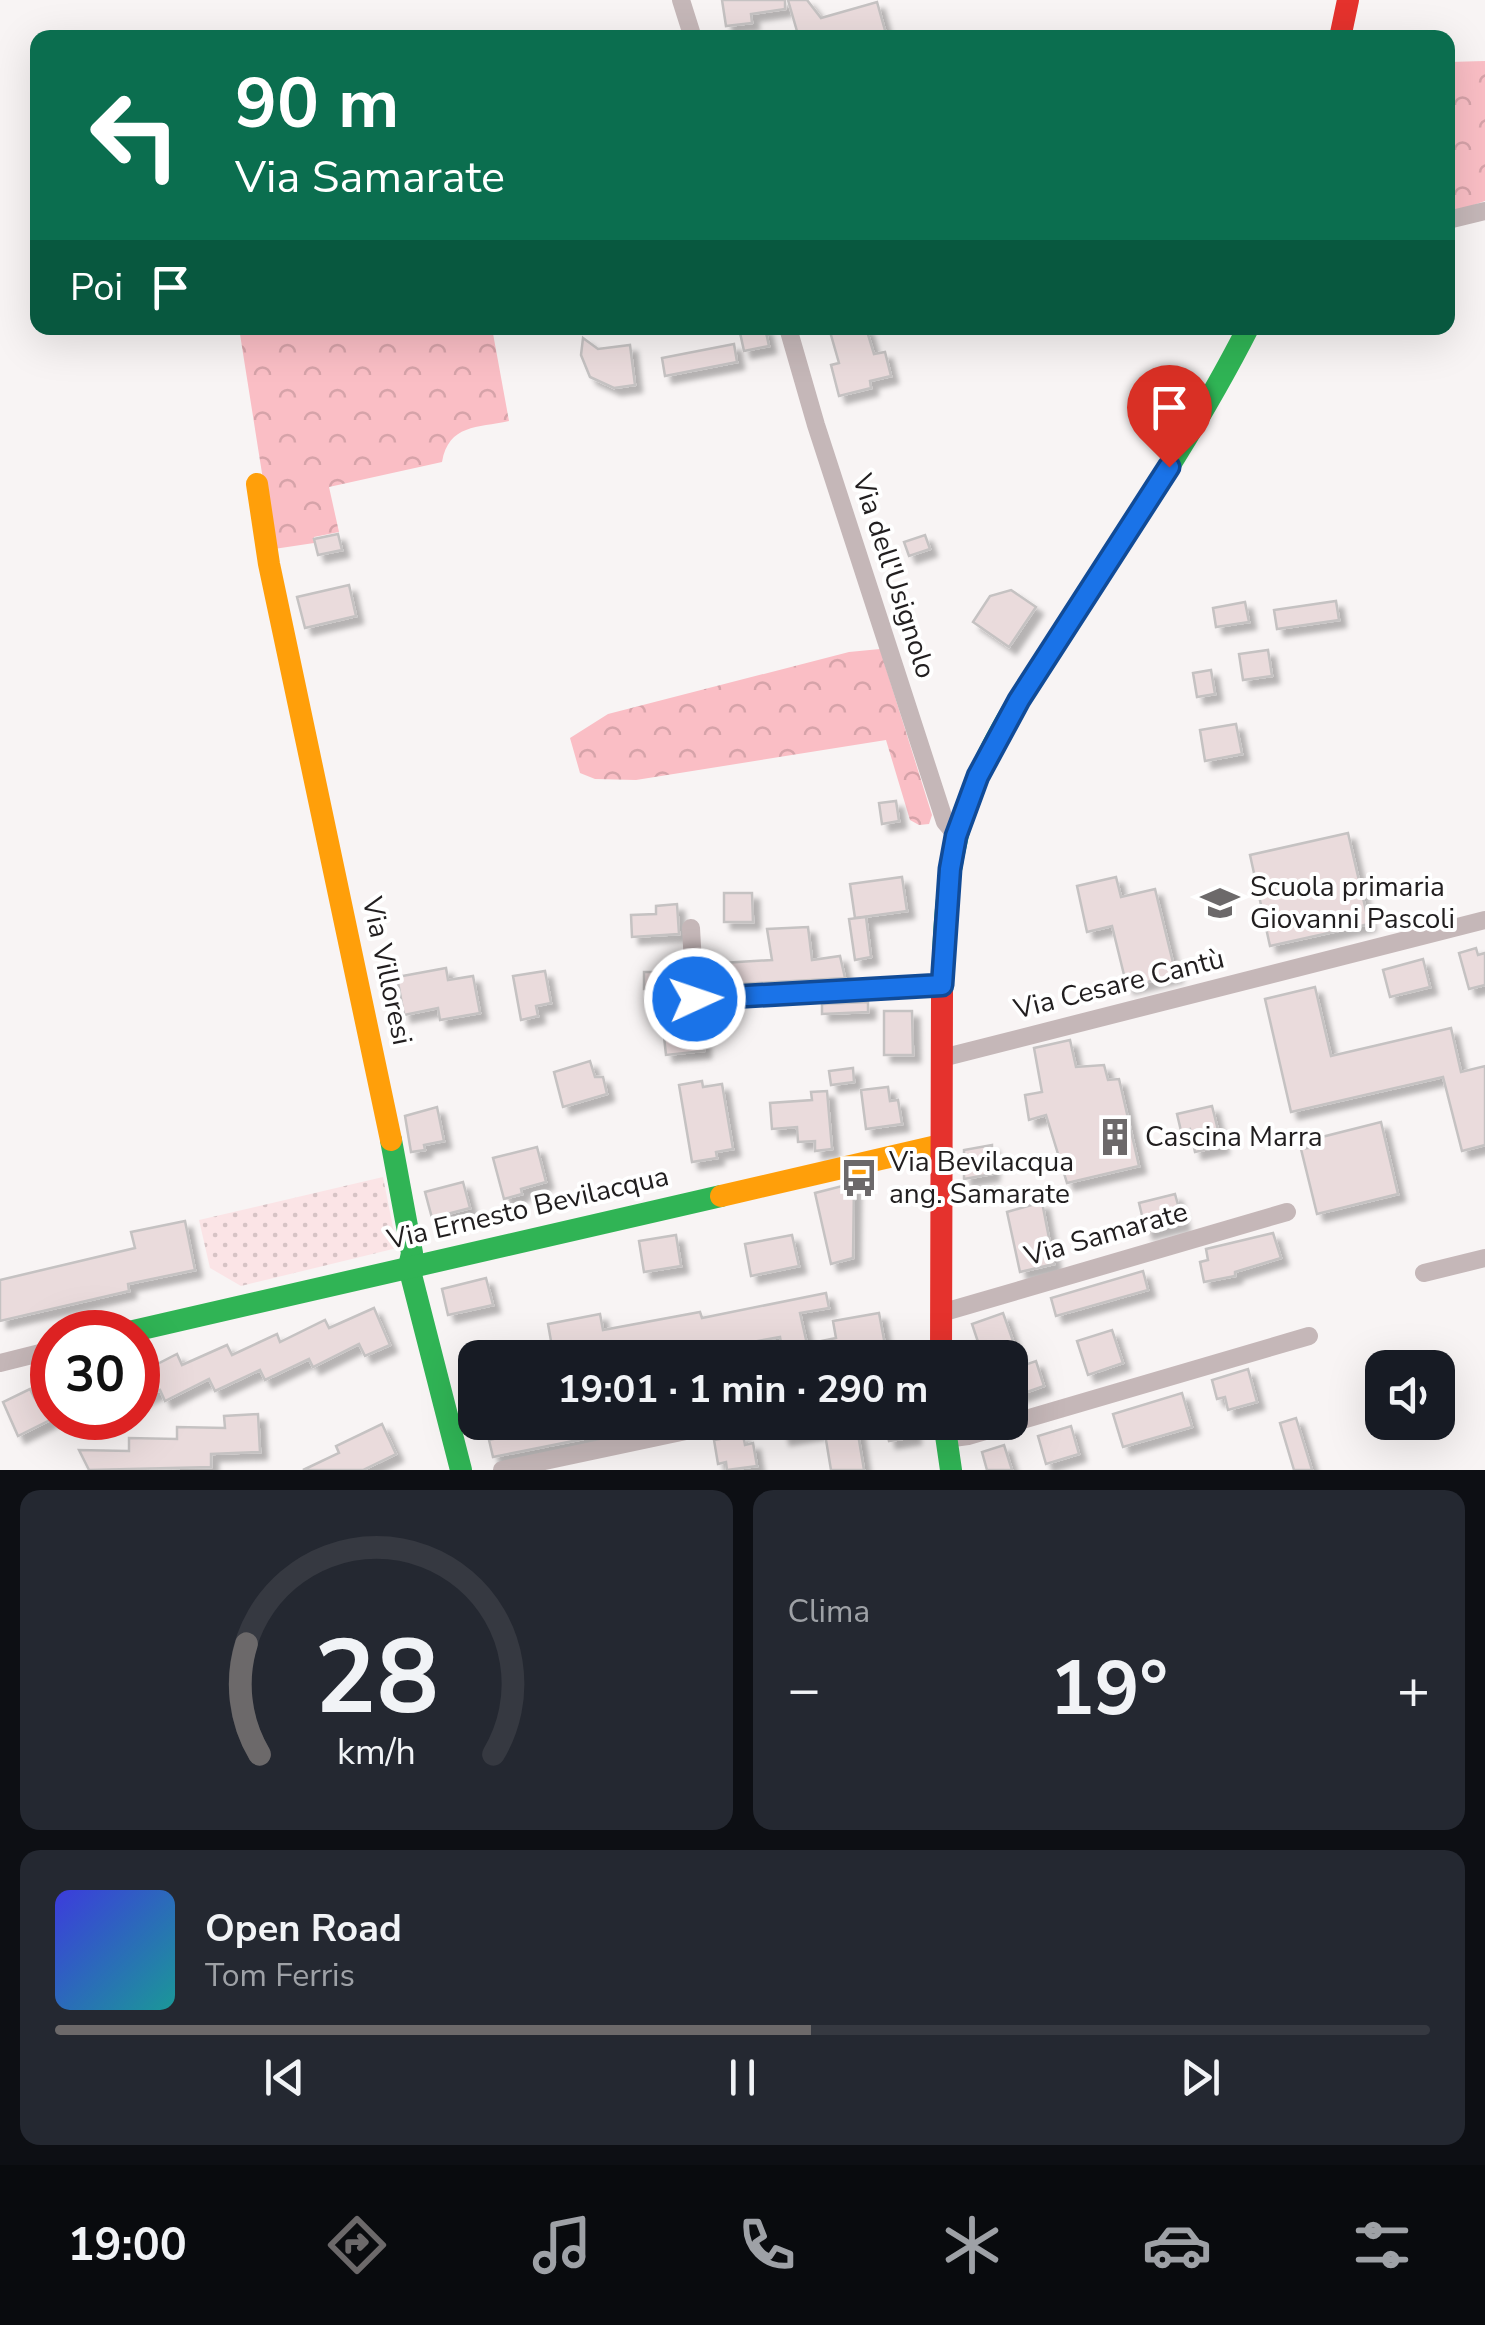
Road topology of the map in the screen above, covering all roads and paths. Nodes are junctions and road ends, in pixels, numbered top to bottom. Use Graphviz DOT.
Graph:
graph roads {
  1 [pos="681,0"];
  2 [pos="1348,0"];
  3 [pos="691,30"];
  4 [pos="1342,30"];
  5 [pos="1485,211"];
  6 [pos="1455,218"];
  7 [pos="790,335"];
  8 [pos="1244,335"];
  9 [pos="257,484"];
  10 [pos="956,836"];
  11 [pos="1485,920"];
  12 [pos="691,928"];
  13 [pos="942,985"];
  14 [pos="942,1058"];
  15 [pos="941,1145"];
  16 [pos="1287,1212"];
  17 [pos="1485,1258"];
  18 [pos="409,1267"];
  19 [pos="1424,1274"];
  20 [pos="941,1313"];
  21 [pos="160,1325"];
  22 [pos="1309,1336"];
  23 [pos="941,1340"];
  24 [pos="30,1356"];
  25 [pos="0,1363"];
  26 [pos="1028,1418"];
  27 [pos="644,1440"];
  28 [pos="946,1440"];
  29 [pos="462,1470"];
  30 [pos="502,1470"];
  31 [pos="950,1470"];
  1 -- 3 [label="street"];
  2 -- 4 [label="street"];
  5 -- 6 [label="street"];
  7 -- 10 [label="street, Via dell'Usignolo"];
  8 -- 10 [label="street"];
  9 -- 18 [label="street, Via Villoresi"];
  10 -- 13 [label="street"];
  11 -- 14 [label="street, Via Cesare Cantù"];
  12 -- 13 [label="street"];
  13 -- 14 [label="street"];
  14 -- 15 [label="street"];
  15 -- 18 [label="street, Via Ernesto Bevilacqua"];
  15 -- 20 [label="street"];
  16 -- 20 [label="street, Via Samarate"];
  17 -- 19 [label="street"];
  18 -- 21 [label="street, Via Ernesto Bevilacqua"];
  18 -- 29 [label="street, Via Villoresi"];
  20 -- 23 [label="street"];
  22 -- 26 [label="street"];
  24 -- 25 [label="street"];
  27 -- 30 [label="street"];
  28 -- 31 [label="street"];
}
